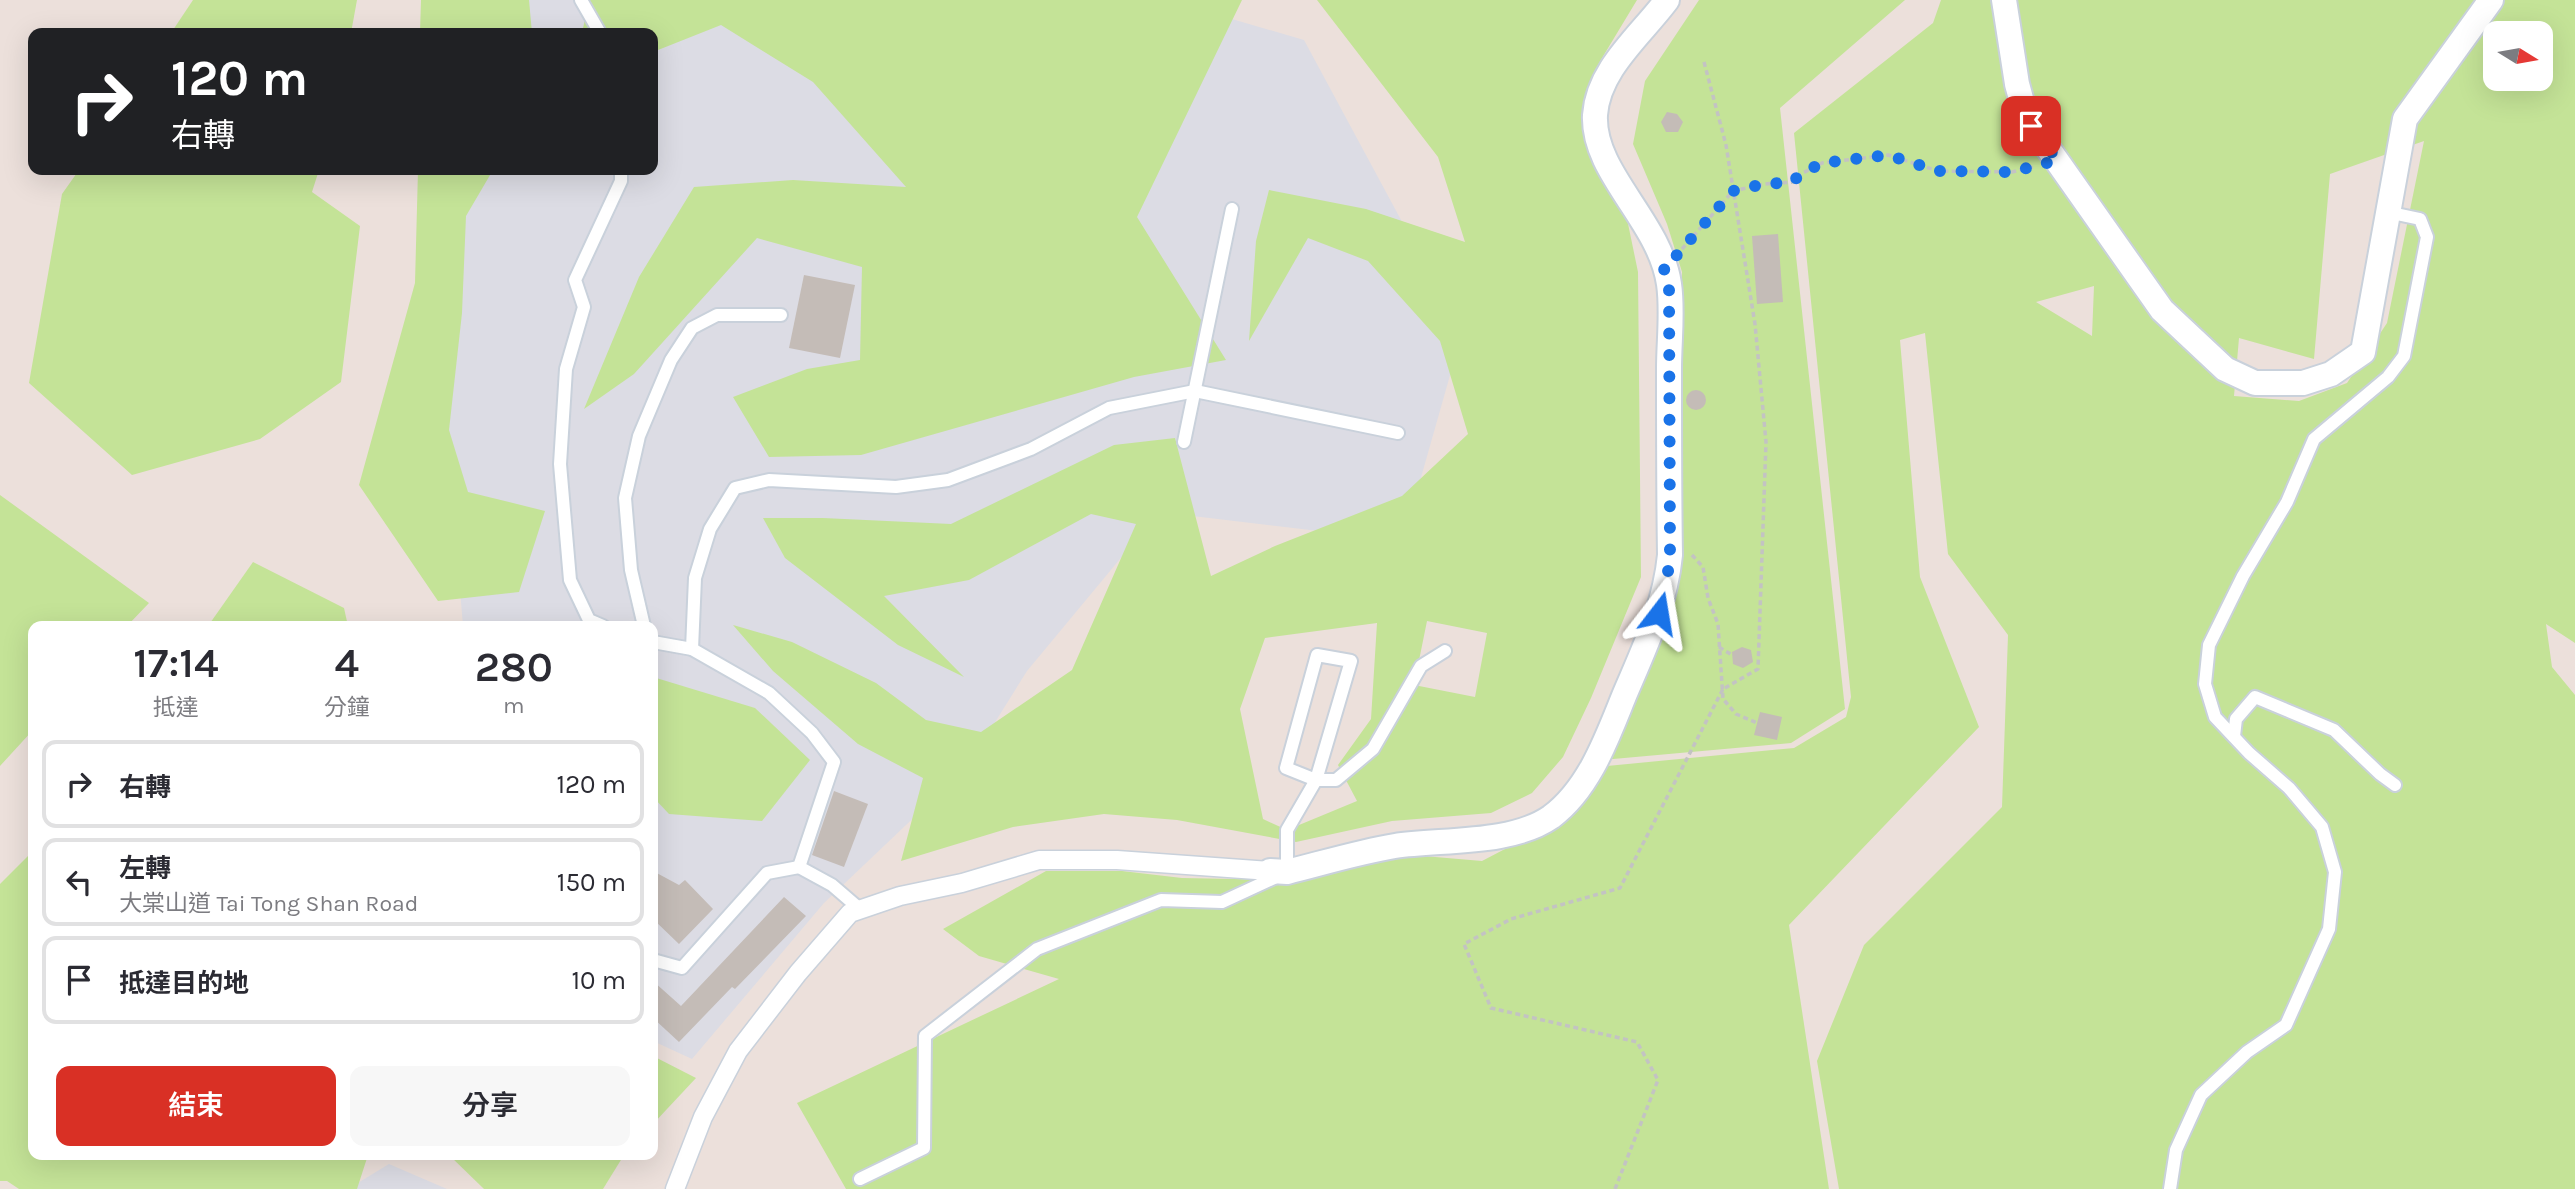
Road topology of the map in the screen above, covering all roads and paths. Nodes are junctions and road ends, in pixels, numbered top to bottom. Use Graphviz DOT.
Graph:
graph roads {
  1 [pos="581,0"];
  2 [pos="1667,0"];
  3 [pos="2004,0"];
  4 [pos="2491,0"];
  5 [pos="597,28"];
  6 [pos="1704,62"];
  7 [pos="2058,160"];
  8 [pos="621,175"];
  9 [pos="1733,191"];
  10 [pos="1232,209"];
  11 [pos="2387,212"];
  12 [pos="1663,266"];
  13 [pos="781,315"];
  14 [pos="1195,391"];
  15 [pos="1398,433"];
  16 [pos="1184,442"];
  17 [pos="1688,552"];
  18 [pos="591,621"];
  19 [pos="643,621"];
  20 [pos="658,643"];
  21 [pos="1719,647"];
  22 [pos="692,649"];
  23 [pos="1445,651"];
  24 [pos="1732,655"];
  25 [pos="1723,689"];
  26 [pos="1757,723"];
  27 [pos="2234,736"];
  28 [pos="1316,780"];
  29 [pos="2395,785"];
  30 [pos="799,867"];
  31 [pos="1278,871"];
  32 [pos="860,910"];
  33 [pos="658,961"];
  34 [pos="860,1179"];
  35 [pos="675,1189"];
  36 [pos="1615,1189"];
  37 [pos="2170,1189"];
  1 -- 5 [label="lane"];
  2 -- 12 [label="street"];
  3 -- 7 [label="street"];
  4 -- 11 [label="street"];
  6 -- 9 [label="path"];
  7 -- 9 [label="path"];
  7 -- 11 [label="street"];
  8 -- 18 [label="lane"];
  9 -- 12 [label="path"];
  9 -- 25 [label="path"];
  10 -- 14 [label="lane"];
  11 -- 27 [label="lane"];
  12 -- 31 [label="street"];
  13 -- 19 [label="lane"];
  14 -- 15 [label="lane"];
  14 -- 16 [label="lane"];
  14 -- 22 [label="lane"];
  17 -- 21 [label="path"];
  20 -- 22 [label="lane"];
  21 -- 24 [label="path"];
  21 -- 25 [label="path"];
  22 -- 30 [label="lane"];
  23 -- 28 [label="lane"];
  25 -- 26 [label="path"];
  25 -- 36 [label="path"];
  27 -- 29 [label="lane"];
  27 -- 37 [label="lane"];
  28 -- 28 [label="lane"];
  28 -- 31 [label="lane"];
  30 -- 32 [label="lane"];
  30 -- 33 [label="lane"];
  31 -- 32 [label="street"];
  31 -- 34 [label="lane"];
  32 -- 35 [label="street"];
}
